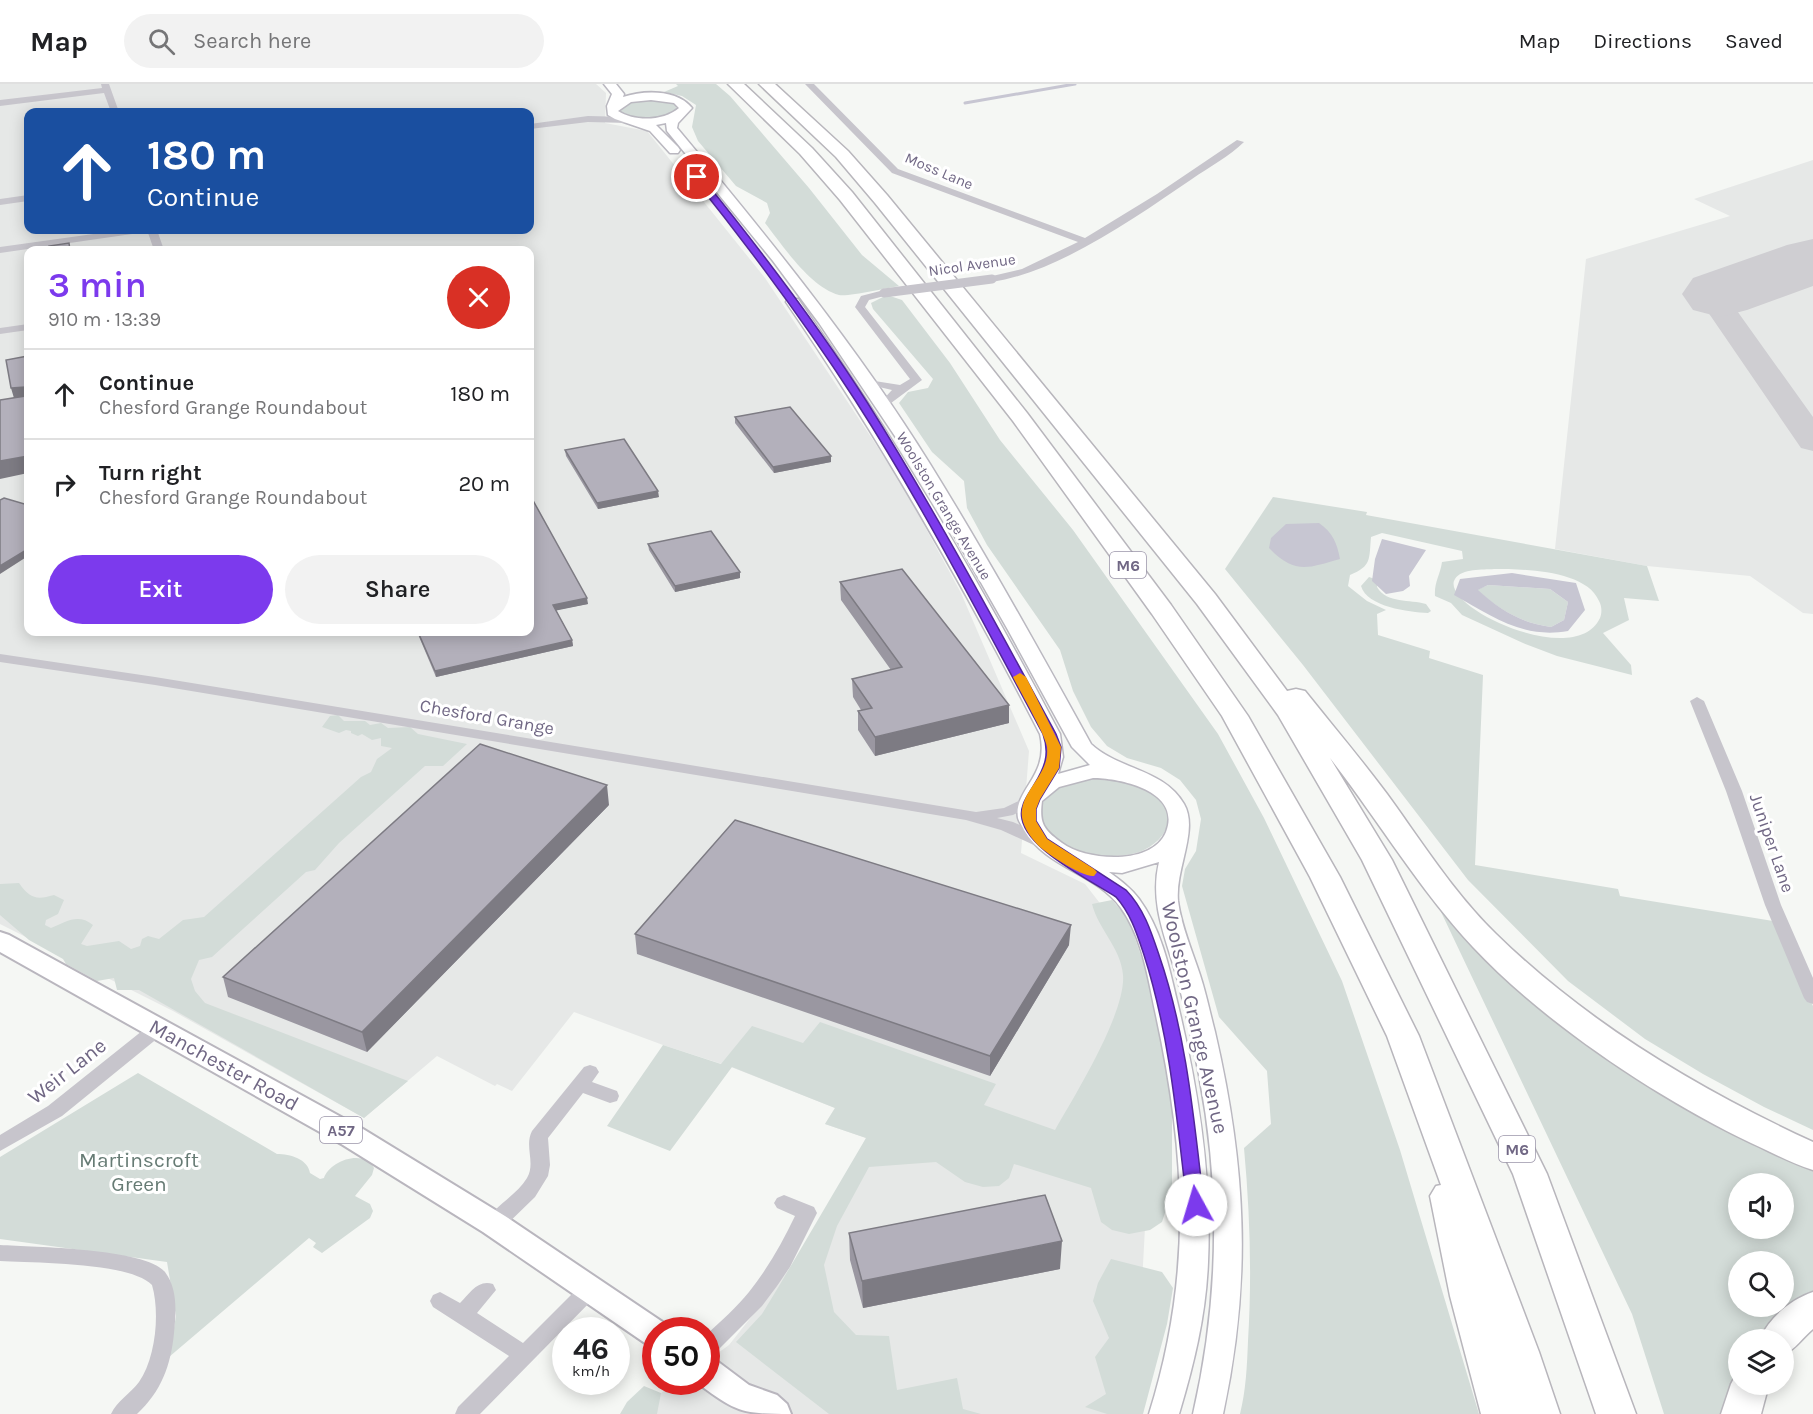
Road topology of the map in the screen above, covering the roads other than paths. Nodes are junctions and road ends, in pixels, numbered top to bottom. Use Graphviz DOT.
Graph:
graph roads {
  1 [pos="610,84"];
  2 [pos="623,84"];
  3 [pos="735,84"];
  4 [pos="766,84"];
  5 [pos="809,84"];
  6 [pos="106,87"];
  7 [pos="663,97"];
  8 [pos="0,104"];
  9 [pos="613,106"];
  10 [pos="114,108"];
  11 [pos="681,114"];
  12 [pos="588,119"];
  13 [pos="632,121"];
  14 [pos="534,126"];
  15 [pos="1240,142"];
  16 [pos="24,199"];
  17 [pos="0,202"];
  18 [pos="111,234"];
  19 [pos="1085,242"];
  20 [pos="28,246"];
  21 [pos="24,247"];
  22 [pos="0,250"];
  23 [pos="24,328"];
  24 [pos="0,331"];
  25 [pos="866,381"];
  26 [pos="902,389"];
  27 [pos="883,406"];
  28 [pos="1206,599"];
  29 [pos="0,658"];
  30 [pos="1697,701"];
  31 [pos="1137,777"];
  32 [pos="1035,795"];
  33 [pos="967,814"];
  34 [pos="1176,837"];
  35 [pos="1048,847"];
  36 [pos="0,941"];
  37 [pos="1813,998"];
  38 [pos="158,1028"];
  39 [pos="610,1096"];
  40 [pos="1429,1107"];
  41 [pos="0,1144"];
  42 [pos="1813,1157"];
  43 [pos="783,1203"];
  44 [pos="494,1224"];
  45 [pos="0,1253"];
  46 [pos="591,1288"];
  47 [pos="486,1290"];
  48 [pos="440,1301"];
  49 [pos="1813,1306"];
  50 [pos="462,1316"];
  51 [pos="642,1324"];
  52 [pos="1786,1329"];
  53 [pos="720,1335"];
  54 [pos="525,1355"];
  55 [pos="720,1385"];
  56 [pos="1747,1395"];
  57 [pos="740,1404"];
  58 [pos="122,1414"];
  59 [pos="466,1414"];
  60 [pos="775,1414"];
  61 [pos="1164,1414"];
  62 [pos="1208,1414"];
  63 [pos="1501,1414"];
  64 [pos="1540,1414"];
  65 [pos="1616,1414"];
  66 [pos="1741,1414"];
  1 -- 9 [label="main road"];
  2 -- 7 [label="main road"];
  3 -- 40 [label="highway, M6"];
  4 -- 28 [label="highway, M6"];
  5 -- 19 [label="street, Moss Lane"];
  6 -- 8 [label="street"];
  6 -- 10 [label="street"];
  7 -- 9 [label="main road"];
  7 -- 11 [label="main road"];
  9 -- 12 [label="street"];
  9 -- 13 [label="main road, Woolston Grange Avenue"];
  11 -- 13 [label="main road"];
  11 -- 25 [label="main road, Woolston Grange Avenue"];
  12 -- 13 [label="street"];
  12 -- 14 [label="street"];
  13 -- 32 [label="main road, Woolston Grange Avenue"];
  15 -- 19 [label="street, Nicol Avenue"];
  16 -- 17 [label="street"];
  18 -- 20 [label="street"];
  19 -- 26 [label="street, Nicol Avenue, bridge"];
  21 -- 22 [label="street"];
  23 -- 24 [label="street"];
  25 -- 26 [label="street"];
  25 -- 27 [label="main road, Woolston Grange Avenue"];
  26 -- 27 [label="street, Nicol Avenue"];
  27 -- 31 [label="main road, Woolston Grange Avenue"];
  28 -- 42 [label="highway, M6"];
  28 -- 65 [label="highway, M6"];
  29 -- 33 [label="street, Chesford Grange"];
  30 -- 37 [label="street, Juniper Lane"];
  31 -- 32 [label="main road"];
  31 -- 34 [label="main road"];
  32 -- 33 [label="street, Chesford Grange"];
  32 -- 35 [label="main road"];
  33 -- 35 [label="street, Chesford Grange"];
  34 -- 35 [label="main road"];
  34 -- 62 [label="main road, Woolston Grange Avenue"];
  35 -- 61 [label="main road, Woolston Grange Avenue"];
  36 -- 38 [label="main road, Manchester Road / A57"];
  38 -- 41 [label="street, Weir Lane"];
  38 -- 44 [label="main road, Manchester Road / A57"];
  39 -- 44 [label="street"];
  40 -- 63 [label="highway, M6"];
  40 -- 64 [label="highway, M6"];
  43 -- 53 [label="street"];
  44 -- 46 [label="main road, Manchester Road / A57"];
  45 -- 58 [label="street"];
  46 -- 51 [label="main road, Manchester Road / A57"];
  46 -- 54 [label="street"];
  47 -- 50 [label="street"];
  48 -- 50 [label="street"];
  49 -- 52 [label="highway"];
  50 -- 54 [label="street"];
  54 -- 59 [label="street"];
  55 -- 57 [label="main road"];
  56 -- 66 [label="highway"];
  57 -- 60 [label="main road"];
}
